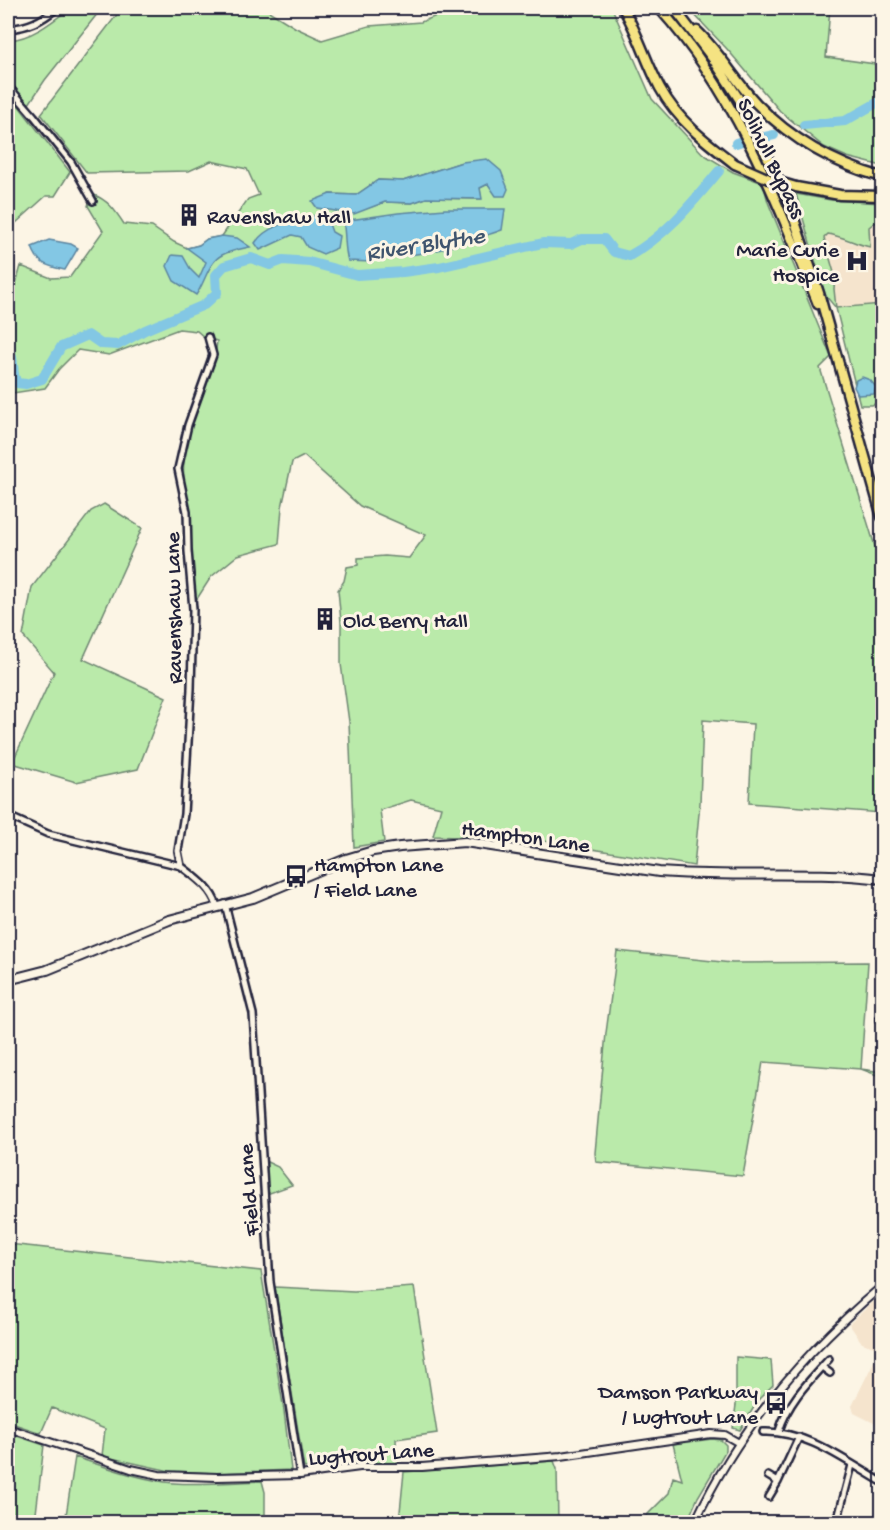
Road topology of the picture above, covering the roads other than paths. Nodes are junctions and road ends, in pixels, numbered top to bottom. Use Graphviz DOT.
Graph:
graph roads {
  1 [pos="57,8"];
  2 [pos="623,8"];
  3 [pos="659,8"];
  4 [pos="676,10"];
  5 [pos="8,29"];
  6 [pos="8,86"];
  7 [pos="882,177"];
  8 [pos="882,196"];
  9 [pos="93,201"];
  10 [pos="830,335"];
  11 [pos="208,337"];
  12 [pos="882,517"];
  13 [pos="8,816"];
  14 [pos="181,866"];
  15 [pos="882,879"];
  16 [pos="221,905"];
  17 [pos="8,980"];
  18 [pos="882,1286"];
  19 [pos="829,1359"];
  20 [pos="822,1367"];
  21 [pos="830,1373"];
  22 [pos="8,1428"];
  23 [pos="779,1431"];
  24 [pos="763,1432"];
  25 [pos="799,1437"];
  26 [pos="739,1443"];
  27 [pos="852,1465"];
  28 [pos="300,1475"];
  29 [pos="768,1476"];
  30 [pos="778,1482"];
  31 [pos="882,1482"];
  32 [pos="769,1497"];
  33 [pos="695,1522"];
  34 [pos="837,1522"];
  1 -- 5 [label="street"];
  2 -- 8 [label="highway, bridge"];
  3 -- 10 [label="highway, Solihull Bypass"];
  4 -- 7 [label="highway"];
  4 -- 10 [label="highway, Solihull Bypass"];
  6 -- 9 [label="street"];
  10 -- 12 [label="highway, Solihull Bypass"];
  11 -- 14 [label="street, Ravenshaw Lane"];
  13 -- 14 [label="street"];
  14 -- 16 [label="street"];
  15 -- 16 [label="main road, Hampton Lane"];
  16 -- 17 [label="main road, Hampton Lane"];
  16 -- 28 [label="street, Field Lane"];
  18 -- 26 [label="street"];
  19 -- 20 [label="street"];
  20 -- 21 [label="street"];
  20 -- 23 [label="street"];
  22 -- 28 [label="street, Lugtrout Lane"];
  23 -- 24 [label="street"];
  23 -- 25 [label="street"];
  25 -- 27 [label="street"];
  25 -- 30 [label="street"];
  26 -- 28 [label="street, Lugtrout Lane"];
  26 -- 33 [label="street"];
  27 -- 31 [label="street"];
  27 -- 34 [label="street"];
  29 -- 30 [label="street"];
  30 -- 32 [label="street"];
}
